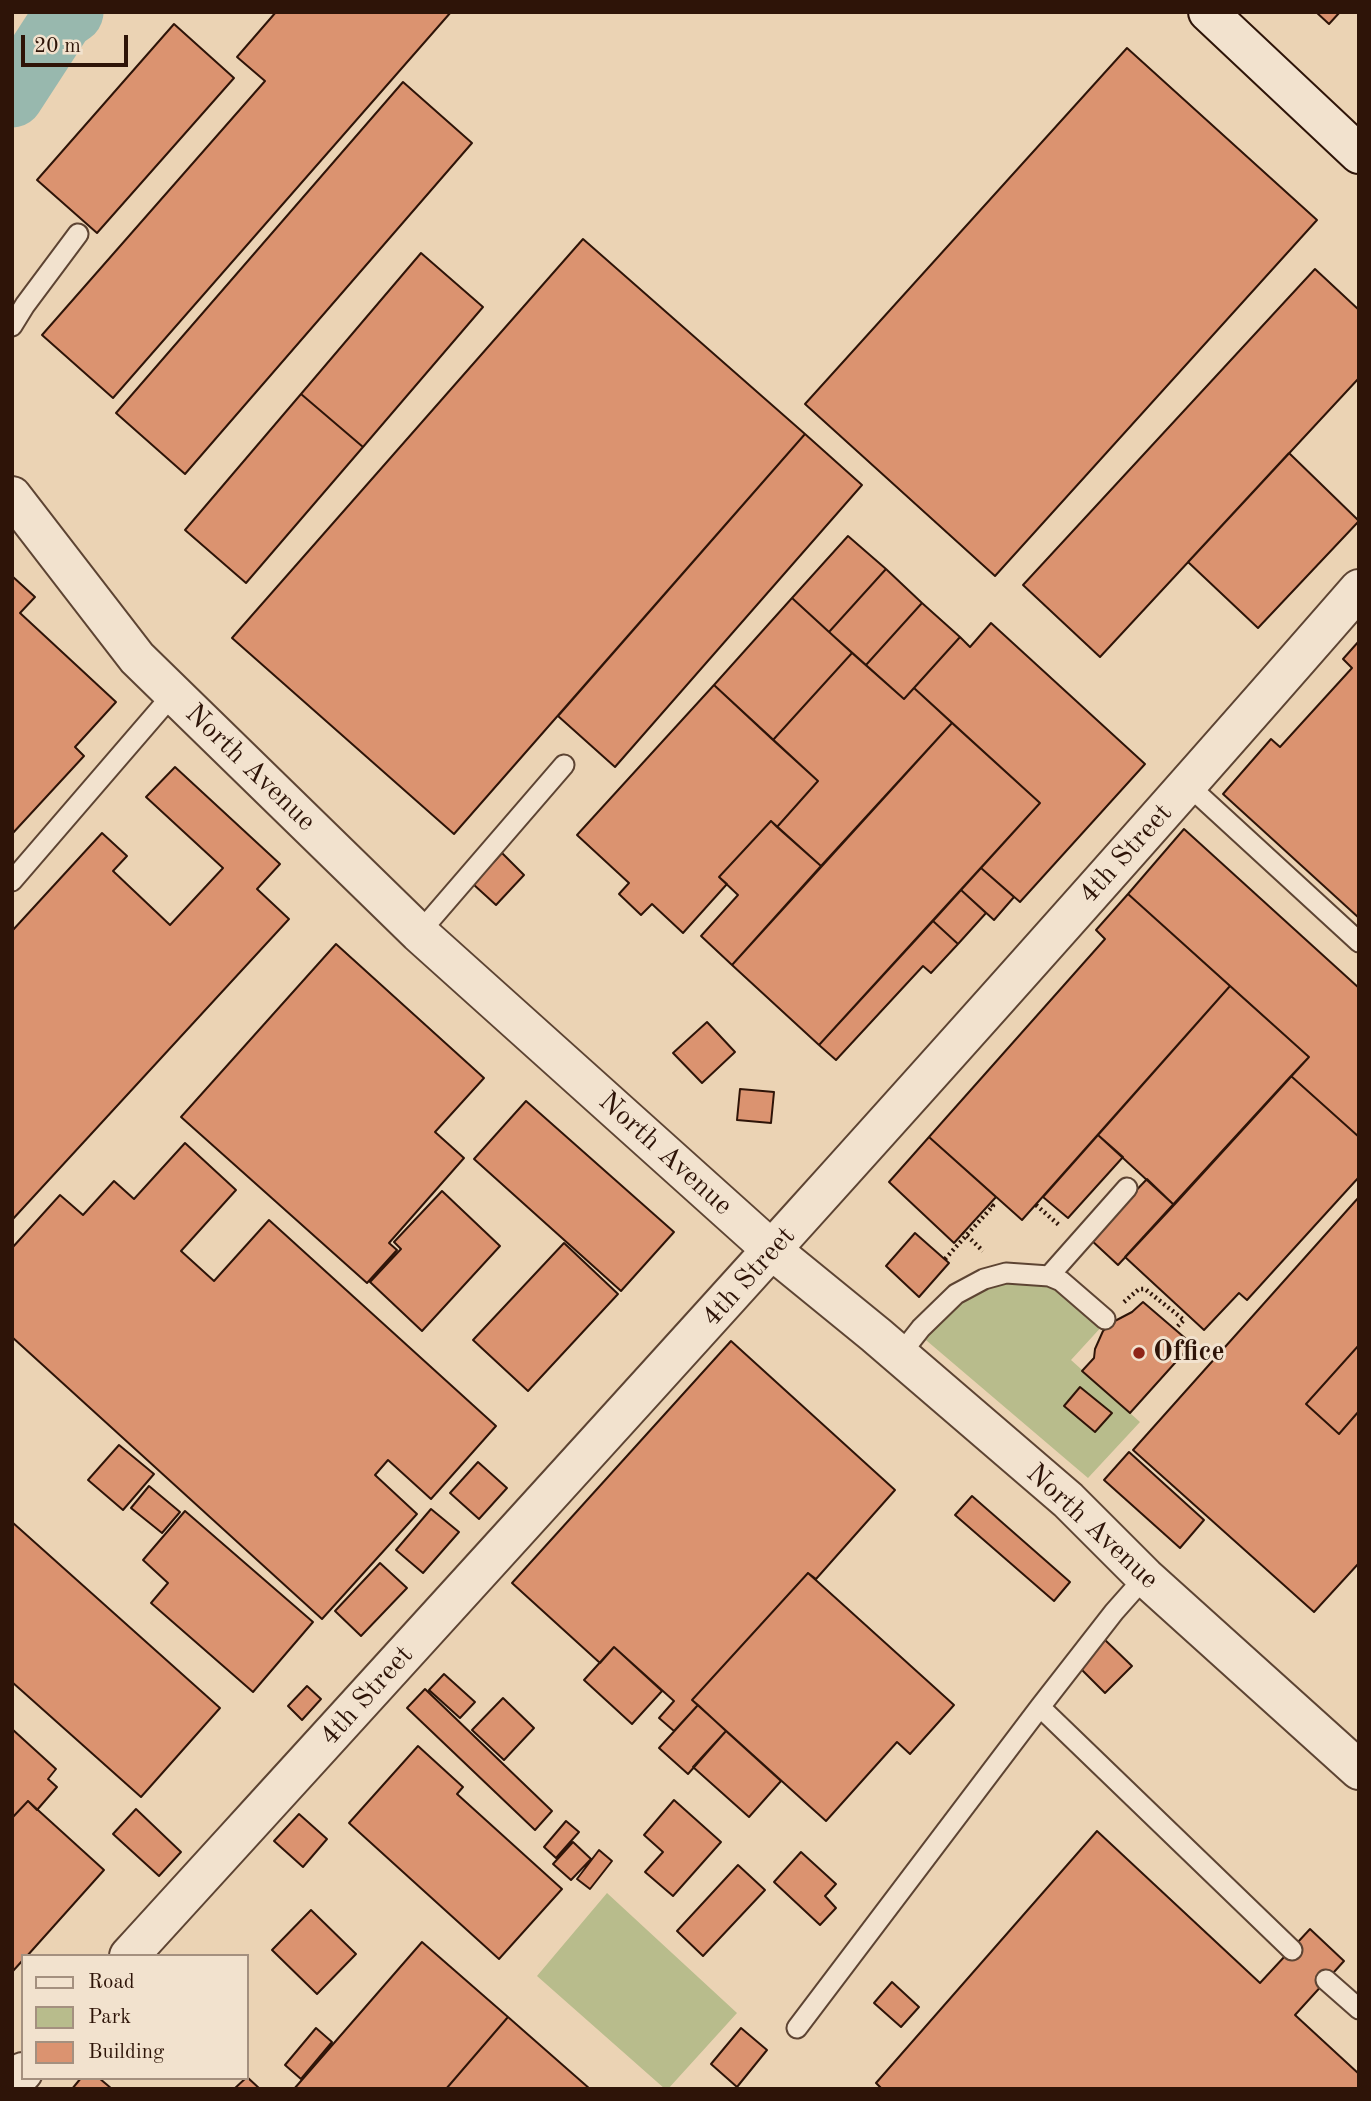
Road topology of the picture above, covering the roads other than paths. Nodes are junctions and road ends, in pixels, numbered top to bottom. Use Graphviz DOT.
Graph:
graph roads {
  1 [pos="1208,12"];
  2 [pos="1359,154"];
  3 [pos="78,234"];
  4 [pos="12,326"];
  5 [pos="12,496"];
  6 [pos="1359,589"];
  7 [pos="174,693"];
  8 [pos="564,765"];
  9 [pos="1188,785"];
  10 [pos="12,881"];
  11 [pos="419,933"];
  12 [pos="1359,942"];
  13 [pos="1127,1188"];
  14 [pos="773,1251"];
  15 [pos="1049,1276"];
  16 [pos="1105,1319"];
  17 [pos="899,1356"];
  18 [pos="1145,1577"];
  19 [pos="1040,1707"];
  20 [pos="1359,1770"];
  21 [pos="1292,1950"];
  22 [pos="131,1954"];
  23 [pos="1326,1980"];
  24 [pos="1359,2009"];
  25 [pos="797,2028"];
  1 -- 2 [label="street"];
  3 -- 4 [label="lane"];
  5 -- 7 [label="street, North Avenue"];
  6 -- 9 [label="street, 4th Street"];
  7 -- 10 [label="lane"];
  7 -- 11 [label="street, North Avenue"];
  8 -- 11 [label="lane"];
  9 -- 12 [label="lane"];
  9 -- 14 [label="street, 4th Street"];
  11 -- 14 [label="street, North Avenue"];
  13 -- 15 [label="lane"];
  14 -- 17 [label="street, North Avenue"];
  14 -- 22 [label="street, 4th Street"];
  15 -- 16 [label="lane"];
  15 -- 17 [label="lane"];
  17 -- 18 [label="street, North Avenue"];
  18 -- 19 [label="lane"];
  18 -- 20 [label="street, North Avenue"];
  19 -- 21 [label="lane"];
  19 -- 25 [label="lane"];
  23 -- 24 [label="lane"];
}
